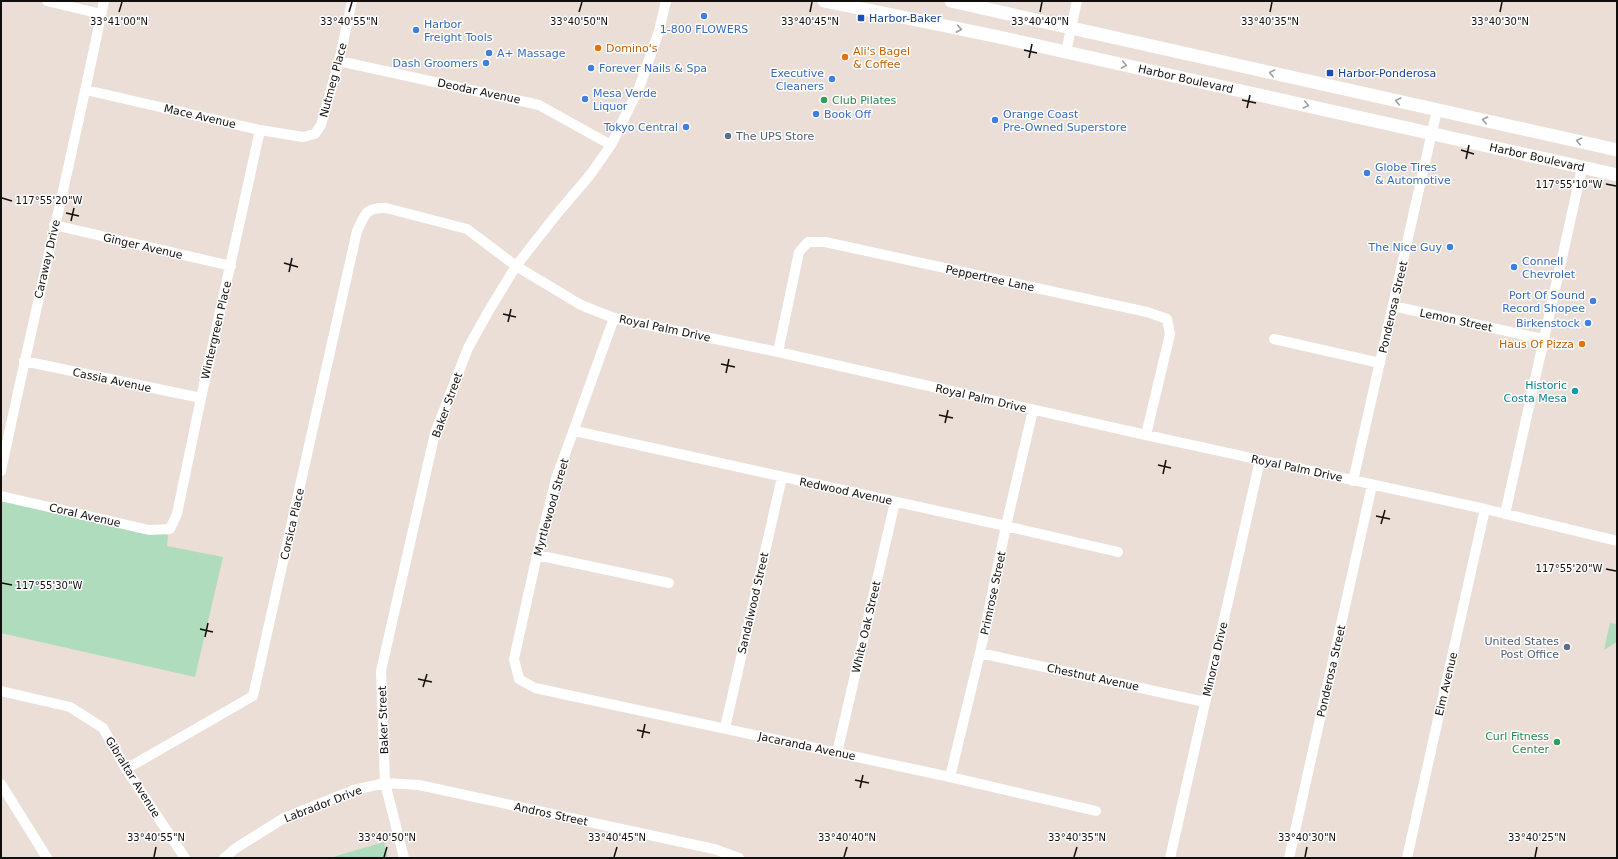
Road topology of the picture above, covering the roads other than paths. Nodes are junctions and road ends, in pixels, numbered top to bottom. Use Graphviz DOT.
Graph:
graph roads {
  1 [pos="47,1"];
  2 [pos="104,1"];
  3 [pos="352,1"];
  4 [pos="666,1"];
  5 [pos="824,1"];
  6 [pos="951,1"];
  7 [pos="1077,1"];
  8 [pos="101,14"];
  9 [pos="1071,28"];
  10 [pos="1066,52"];
  11 [pos="339,61"];
  12 [pos="86,90"];
  13 [pos="1436,110"];
  14 [pos="260,130"];
  15 [pos="1430,133"];
  16 [pos="315,134"];
  17 [pos="611,145"];
  18 [pos="1617,150"];
  19 [pos="1582,168"];
  20 [pos="1617,176"];
  21 [pos="367,211"];
  22 [pos="54,225"];
  23 [pos="231,266"];
  24 [pos="516,266"];
  25 [pos="1393,306"];
  26 [pos="614,318"];
  27 [pos="1274,339"];
  28 [pos="1544,339"];
  29 [pos="778,352"];
  30 [pos="24,362"];
  31 [pos="1380,362"];
  32 [pos="200,398"];
  33 [pos="1033,410"];
  34 [pos="575,431"];
  35 [pos="1146,435"];
  36 [pos="1260,460"];
  37 [pos="1,471"];
  38 [pos="782,478"];
  39 [pos="1353,481"];
  40 [pos="1372,485"];
  41 [pos="1,496"];
  42 [pos="895,502"];
  43 [pos="1485,509"];
  44 [pos="1505,514"];
  45 [pos="1006,526"];
  46 [pos="170,529"];
  47 [pos="1617,541"];
  48 [pos="1118,552"];
  49 [pos="537,555"];
  50 [pos="669,583"];
  51 [pos="980,653"];
  52 [pos="519,679"];
  53 [pos="1,691"];
  54 [pos="1205,702"];
  55 [pos="725,728"];
  56 [pos="837,753"];
  57 [pos="126,769"];
  58 [pos="950,777"];
  59 [pos="385,783"];
  60 [pos="1,784"];
  61 [pos="1096,811"];
  62 [pos="47,858"];
  63 [pos="185,858"];
  64 [pos="224,858"];
  65 [pos="404,858"];
  66 [pos="738,858"];
  67 [pos="1170,858"];
  68 [pos="1289,858"];
  69 [pos="1407,858"];
  1 -- 8 [label="street"];
  2 -- 8 [label="street, Caraway Drive"];
  3 -- 11 [label="street, Nutmeg Place"];
  4 -- 17 [label="street, Baker Street"];
  5 -- 10 [label="main road, Harbor Boulevard, one-way"];
  6 -- 9 [label="main road"];
  7 -- 9 [label="street"];
  8 -- 12 [label="street, Caraway Drive"];
  9 -- 10 [label="street"];
  13 -- 9 [label="main road, one-way"];
  10 -- 15 [label="main road, Harbor Boulevard, one-way"];
  11 -- 16 [label="street, Nutmeg Place"];
  11 -- 17 [label="street, Deodar Avenue"];
  12 -- 14 [label="street, Mace Avenue"];
  12 -- 22 [label="street, Caraway Drive"];
  13 -- 15 [label="street, Ponderosa Street"];
  18 -- 13 [label="main road, one-way"];
  14 -- 16 [label="street, Mace Avenue"];
  14 -- 23 [label="street, Wintergreen Place"];
  15 -- 19 [label="main road, Harbor Boulevard"];
  15 -- 25 [label="street, Ponderosa Street"];
  17 -- 24 [label="street, Baker Street"];
  19 -- 20 [label="main road, Harbor Boulevard"];
  19 -- 28 [label="street"];
  21 -- 24 [label="street, Royal Palm Drive"];
  21 -- 57 [label="street, Corsica Place"];
  22 -- 23 [label="street, Ginger Avenue"];
  22 -- 30 [label="street, Caraway Drive"];
  23 -- 32 [label="street, Wintergreen Place"];
  24 -- 26 [label="street, Royal Palm Drive"];
  24 -- 59 [label="street, Baker Street"];
  25 -- 28 [label="street, Lemon Street"];
  25 -- 31 [label="street, Ponderosa Street"];
  26 -- 29 [label="street, Royal Palm Drive"];
  26 -- 34 [label="street, Myrtlewood Street"];
  27 -- 31 [label="street"];
  28 -- 44 [label="street"];
  29 -- 33 [label="street, Royal Palm Drive"];
  29 -- 35 [label="street, Peppertree Lane"];
  30 -- 32 [label="street, Cassia Avenue"];
  30 -- 37 [label="street, Caraway Drive"];
  31 -- 39 [label="street, Ponderosa Street"];
  32 -- 46 [label="street, Wintergreen Place"];
  33 -- 35 [label="street, Royal Palm Drive"];
  33 -- 45 [label="street, Primrose Street"];
  34 -- 38 [label="street, Redwood Avenue"];
  34 -- 49 [label="street, Myrtlewood Street"];
  35 -- 36 [label="street, Royal Palm Drive"];
  36 -- 39 [label="street, Royal Palm Drive"];
  36 -- 54 [label="street, Minorca Drive"];
  38 -- 42 [label="street, Redwood Avenue"];
  38 -- 55 [label="street, Sandalwood Street"];
  39 -- 40 [label="street, Royal Palm Drive"];
  40 -- 43 [label="street, Royal Palm Drive"];
  40 -- 68 [label="street, Ponderosa Street"];
  41 -- 46 [label="street, Coral Avenue"];
  42 -- 45 [label="street, Redwood Avenue"];
  42 -- 56 [label="street, White Oak Street"];
  43 -- 44 [label="street, Royal Palm Drive"];
  43 -- 69 [label="street, Elm Avenue"];
  44 -- 47 [label="street, Royal Palm Drive"];
  45 -- 48 [label="street, Redwood Avenue"];
  45 -- 51 [label="street, Primrose Street"];
  49 -- 50 [label="street"];
  49 -- 52 [label="street, Myrtlewood Street"];
  51 -- 54 [label="street, Chestnut Avenue"];
  51 -- 58 [label="street, Primrose Street"];
  52 -- 55 [label="street, Jacaranda Avenue"];
  53 -- 57 [label="street, Gibraltar Avenue"];
  54 -- 67 [label="street, Minorca Drive"];
  55 -- 56 [label="street, Jacaranda Avenue"];
  56 -- 58 [label="street, Jacaranda Avenue"];
  57 -- 63 [label="street, Gibraltar Avenue"];
  58 -- 61 [label="street, Jacaranda Avenue"];
  59 -- 64 [label="street, Labrador Drive"];
  59 -- 65 [label="street, Baker Street"];
  59 -- 66 [label="street, Andros Street"];
  60 -- 62 [label="street"];
}
